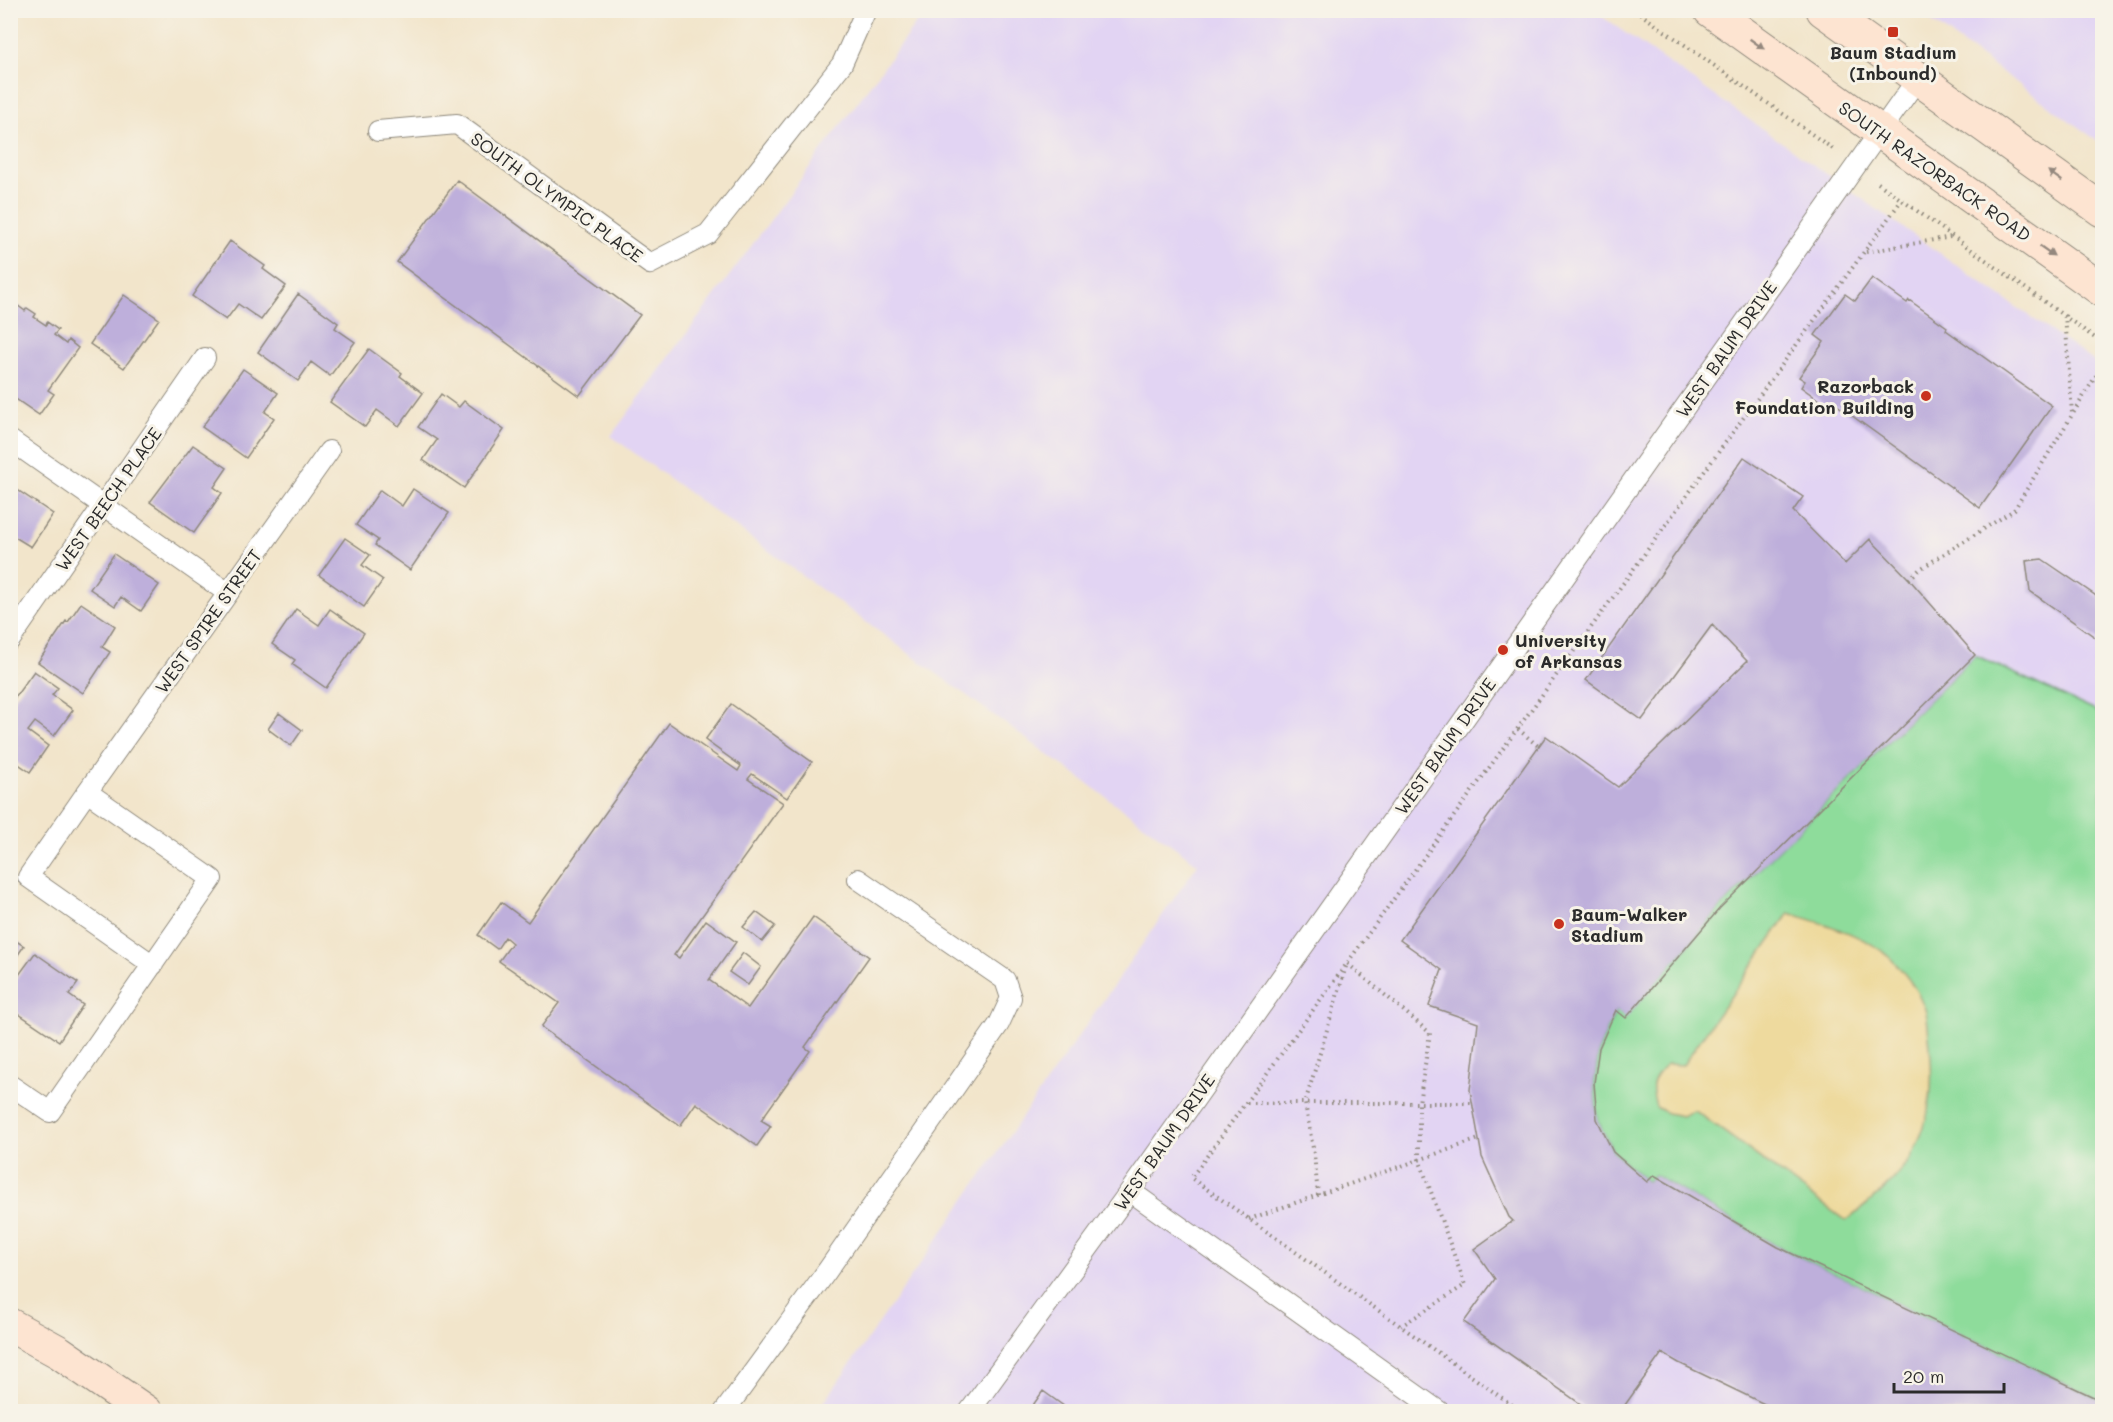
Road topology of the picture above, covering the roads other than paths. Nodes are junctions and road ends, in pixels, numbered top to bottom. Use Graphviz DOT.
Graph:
graph roads {
  1 [pos="866,10"];
  2 [pos="1710,10"];
  3 [pos="1823,10"];
  4 [pos="1918,78"];
  5 [pos="378,131"];
  6 [pos="1880,132"];
  7 [pos="2103,210"];
  8 [pos="2103,290"];
  9 [pos="205,358"];
  10 [pos="10,440"];
  11 [pos="329,451"];
  12 [pos="103,506"];
  13 [pos="228,593"];
  14 [pos="10,640"];
  15 [pos="87,792"];
  16 [pos="858,879"];
  17 [pos="153,964"];
  18 [pos="10,1085"];
  19 [pos="1130,1191"];
  20 [pos="10,1325"];
  21 [pos="146,1412"];
  22 [pos="724,1412"];
  23 [pos="969,1412"];
  24 [pos="1440,1412"];
  1 -- 5 [label="lane, SOUTH OLYMPIC PLACE"];
  2 -- 6 [label="main road, SOUTH RAZORBACK ROAD, one-way"];
  3 -- 4 [label="main road"];
  4 -- 6 [label="lane, WEST BAUM DRIVE"];
  7 -- 4 [label="main road, one-way"];
  6 -- 8 [label="main road, SOUTH RAZORBACK ROAD, one-way"];
  6 -- 19 [label="lane, WEST BAUM DRIVE"];
  9 -- 12 [label="lane, WEST BEECH PLACE"];
  10 -- 12 [label="lane"];
  11 -- 13 [label="lane, WEST SPIRE STREET"];
  12 -- 13 [label="lane"];
  12 -- 14 [label="lane, WEST BEECH PLACE"];
  13 -- 15 [label="lane, WEST SPIRE STREET"];
  15 -- 17 [label="lane"];
  15 -- 17 [label="lane, WEST SPIRE STREET"];
  16 -- 22 [label="lane"];
  17 -- 18 [label="lane"];
  19 -- 23 [label="lane, WEST BAUM DRIVE"];
  19 -- 24 [label="lane"];
  20 -- 21 [label="main road"];
}
